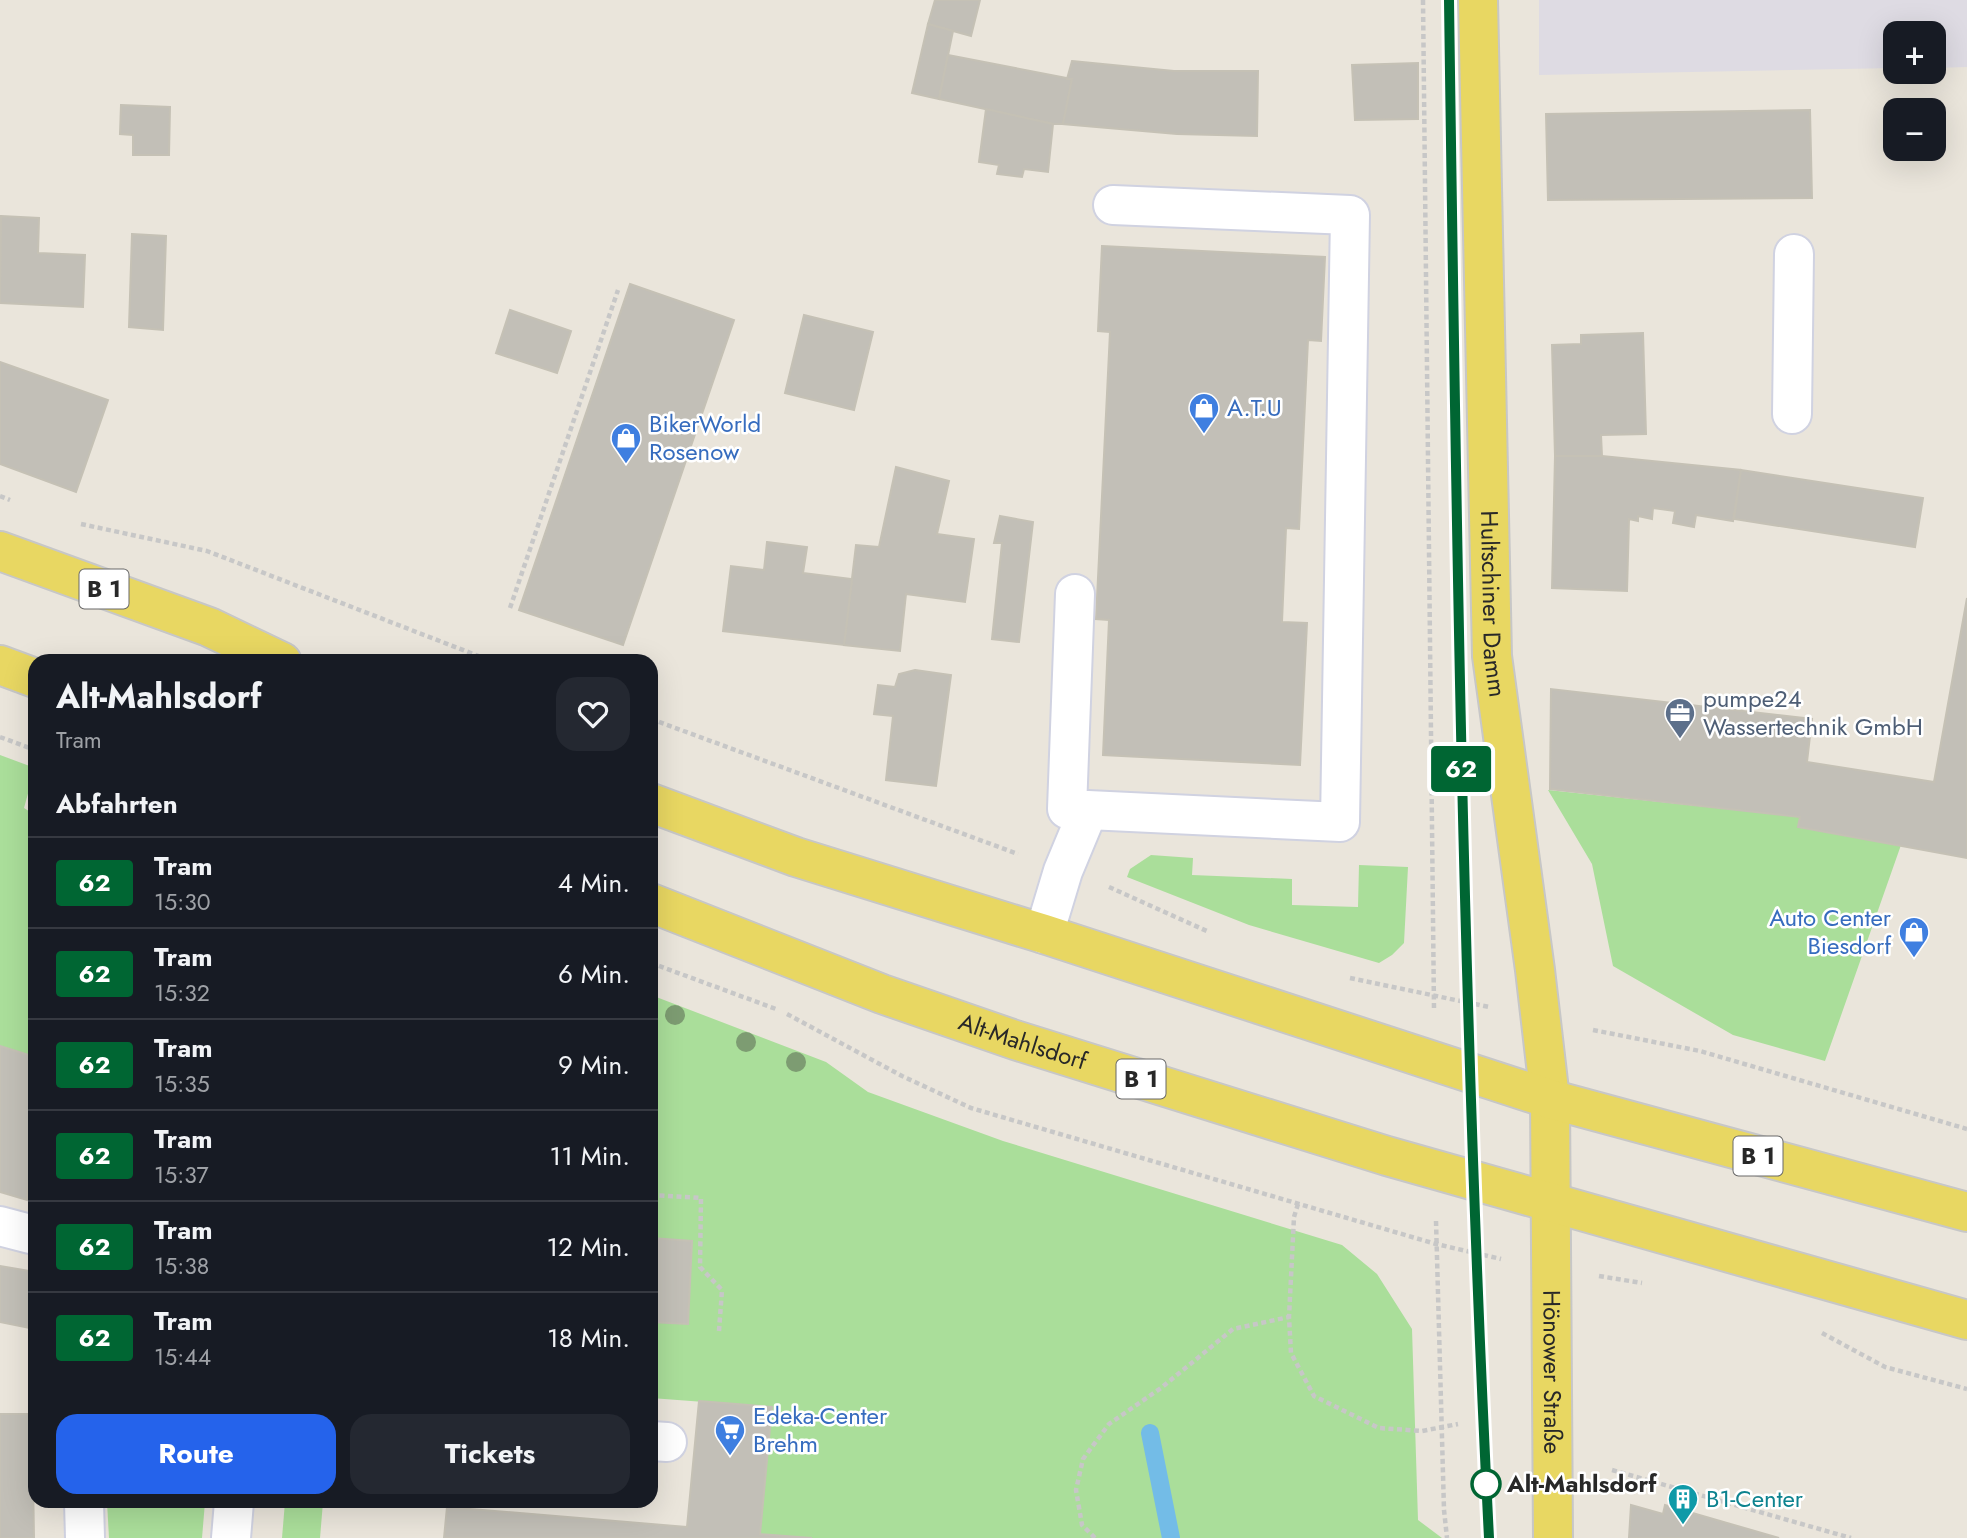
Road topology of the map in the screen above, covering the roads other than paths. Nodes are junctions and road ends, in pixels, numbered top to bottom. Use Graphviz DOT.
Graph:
graph roads {
  1 [pos="1478,0"];
  2 [pos="1113,205"];
  3 [pos="1794,254"];
  4 [pos="1792,414"];
  5 [pos="0,551"];
  6 [pos="1075,594"];
  7 [pos="265,654"];
  8 [pos="0,665"];
  9 [pos="28,675"];
  10 [pos="658,806"];
  11 [pos="1088,811"];
  12 [pos="658,906"];
  13 [pos="1044,934"];
  14 [pos="1550,1099"];
  15 [pos="1551,1204"];
  16 [pos="1967,1212"];
  17 [pos="1967,1320"];
  18 [pos="83,1508"];
  19 [pos="234,1508"];
  20 [pos="85,1538"];
  21 [pos="231,1538"];
  22 [pos="1553,1538"];
  1 -- 14 [label="main road, Hultschiner Damm"];
  2 -- 11 [label="street"];
  3 -- 4 [label="street"];
  5 -- 7 [label="main road, B 1"];
  6 -- 11 [label="street"];
  8 -- 9 [label="main road"];
  10 -- 13 [label="main road, B 1"];
  11 -- 13 [label="street"];
  12 -- 15 [label="main road, Alt-Mahlsdorf / B 1"];
  13 -- 14 [label="main road, B 1"];
  14 -- 15 [label="main road, Hultschiner Damm"];
  14 -- 16 [label="main road, B 1"];
  15 -- 17 [label="main road, Alt-Mahlsdorf / B 1"];
  15 -- 22 [label="main road, Hönower Straße"];
  18 -- 20 [label="street"];
  19 -- 21 [label="street"];
}
